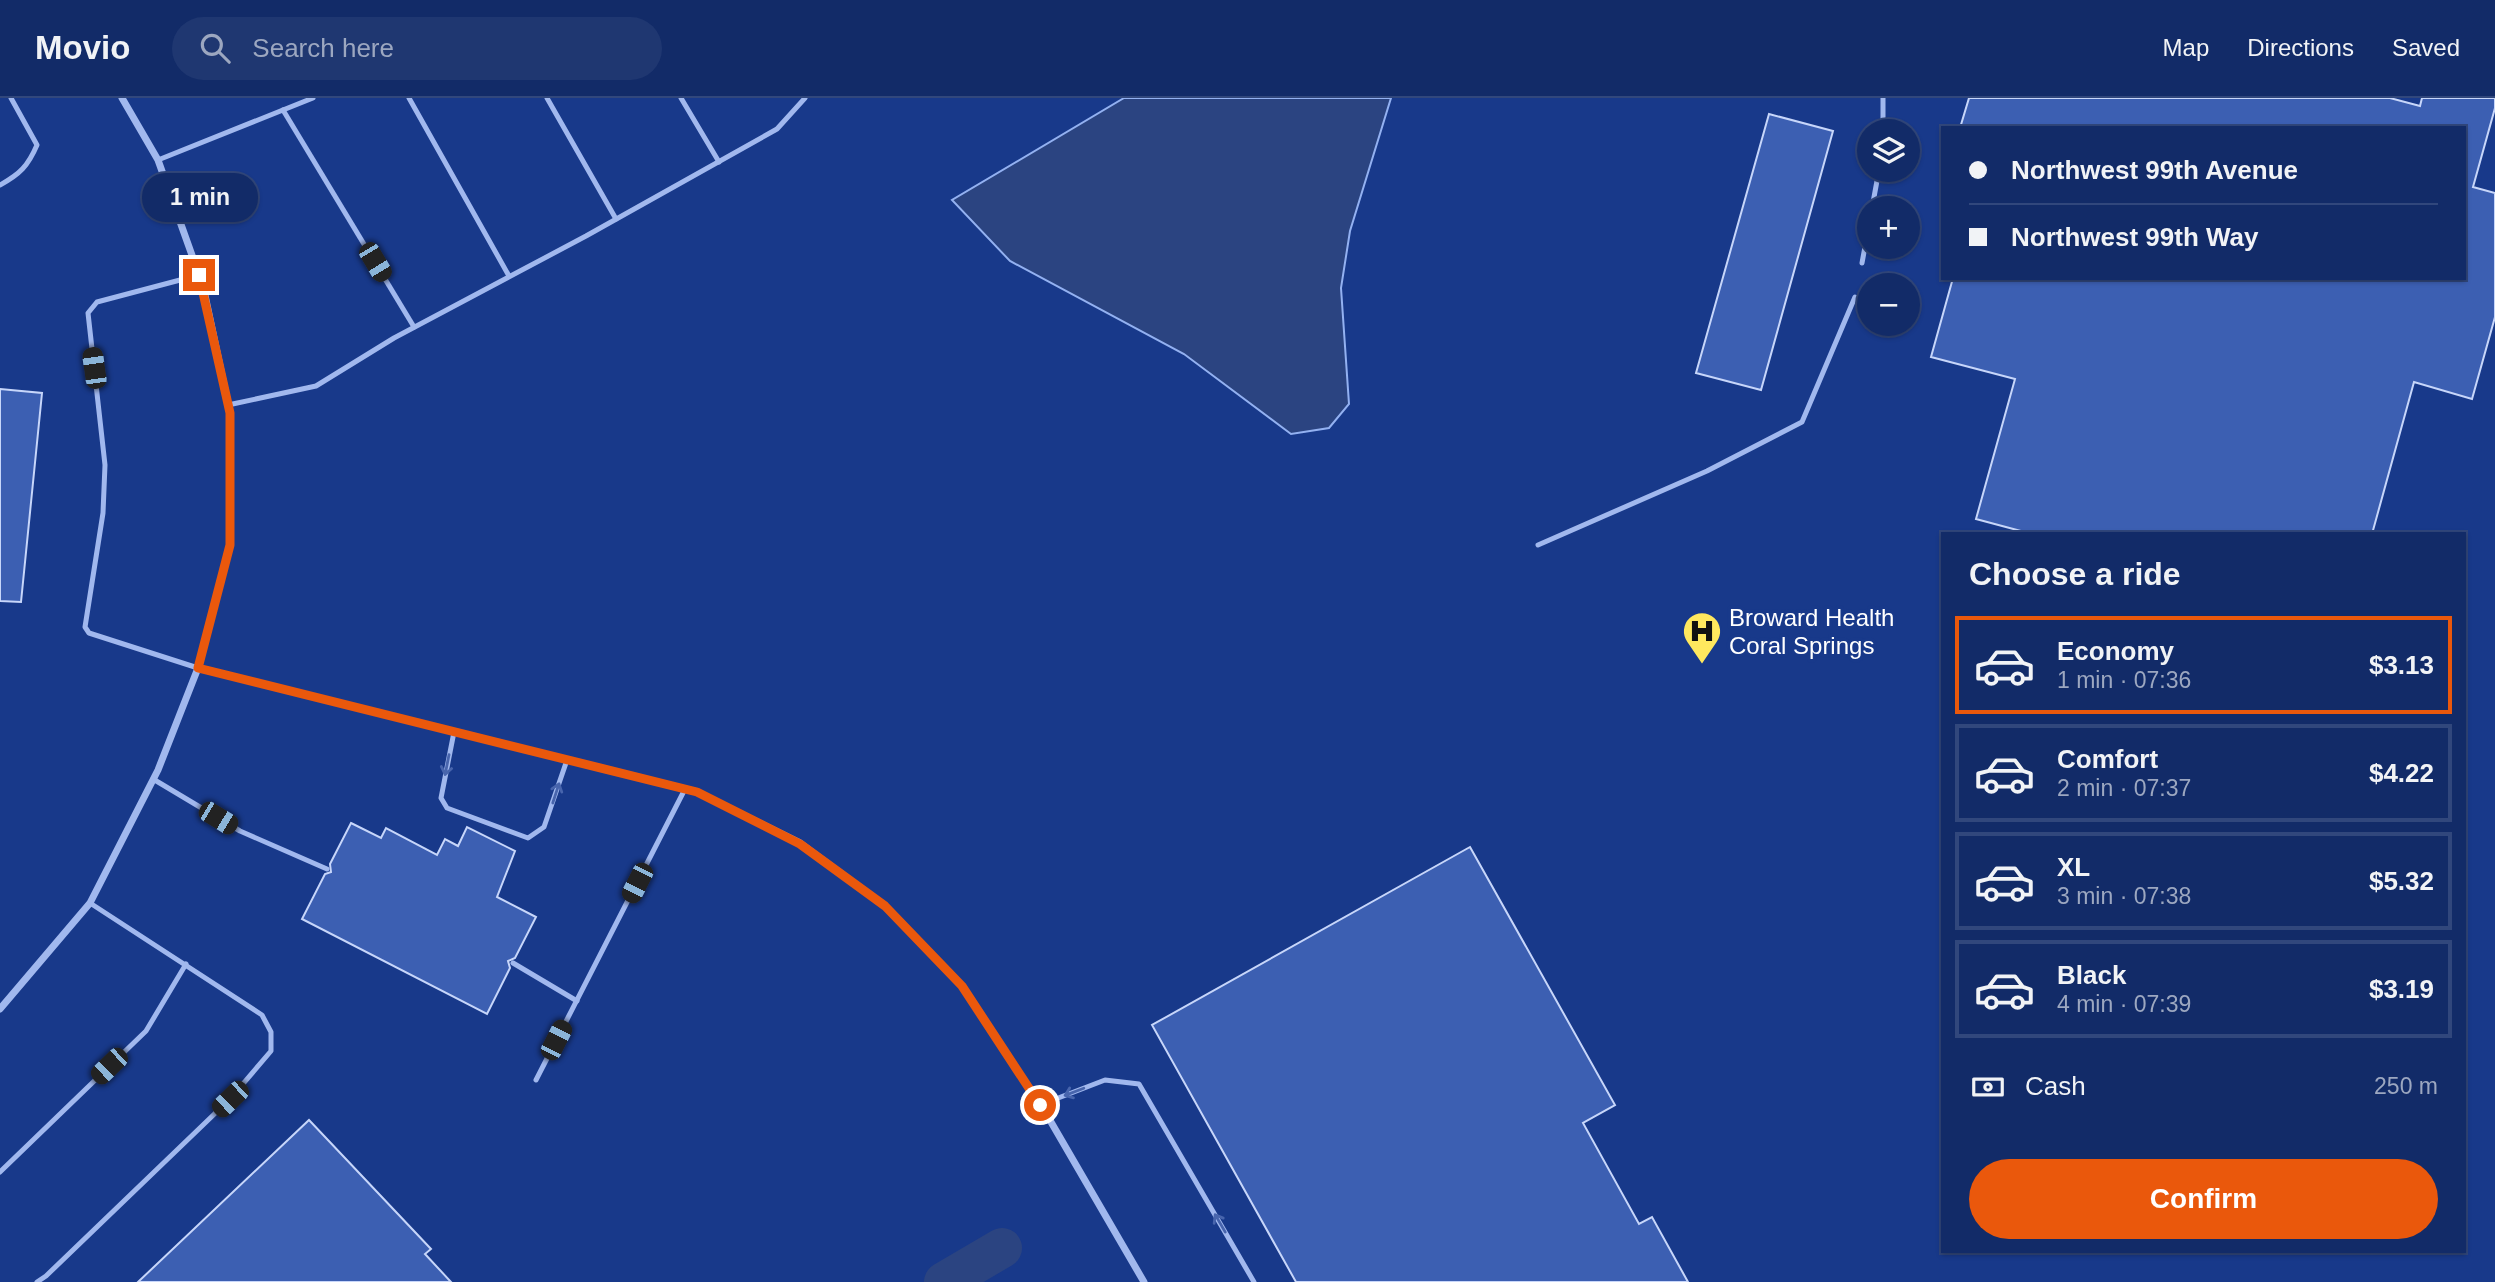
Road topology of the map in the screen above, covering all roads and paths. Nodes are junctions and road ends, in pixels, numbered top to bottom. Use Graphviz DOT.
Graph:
graph roads {
  1 [pos="11,98"];
  2 [pos="122,98"];
  3 [pos="313,98"];
  4 [pos="409,98"];
  5 [pos="547,98"];
  6 [pos="681,98"];
  7 [pos="805,98"];
  8 [pos="1883,98"];
  9 [pos="284,110"];
  10 [pos="1883,119"];
  11 [pos="158,160"];
  12 [pos="719,162"];
  13 [pos="0,185"];
  14 [pos="616,219"];
  15 [pos="1863,259"];
  16 [pos="1862,263"];
  17 [pos="199,275"];
  18 [pos="509,276"];
  19 [pos="1855,297"];
  20 [pos="414,327"];
  21 [pos="228,405"];
  22 [pos="1538,545"];
  23 [pos="198,668"];
  24 [pos="454,732"];
  25 [pos="567,760"];
  26 [pos="153,779"];
  27 [pos="685,789"];
  28 [pos="327,869"];
  29 [pos="90,903"];
  30 [pos="513,963"];
  31 [pos="186,964"];
  32 [pos="577,1000"];
  33 [pos="0,1009"];
  34 [pos="536,1080"];
  35 [pos="1040,1105"];
  36 [pos="0,1172"];
  37 [pos="37,1282"];
  38 [pos="1144,1282"];
  39 [pos="1254,1282"];
  1 -- 13 [label="lane"];
  2 -- 11 [label="street"];
  3 -- 9 [label="lane"];
  4 -- 18 [label="lane"];
  5 -- 14 [label="lane"];
  6 -- 12 [label="lane"];
  7 -- 12 [label="lane"];
  8 -- 10 [label="lane"];
  9 -- 11 [label="lane"];
  9 -- 20 [label="lane"];
  11 -- 17 [label="street"];
  12 -- 14 [label="lane"];
  14 -- 18 [label="lane"];
  15 -- 16 [label="lane"];
  17 -- 21 [label="street"];
  17 -- 23 [label="lane"];
  18 -- 20 [label="lane"];
  19 -- 22 [label="lane"];
  20 -- 21 [label="lane"];
  21 -- 23 [label="street"];
  23 -- 24 [label="street"];
  23 -- 26 [label="street"];
  24 -- 25 [label="street"];
  24 -- 25 [label="lane, one-way"];
  25 -- 27 [label="street"];
  26 -- 28 [label="lane"];
  26 -- 29 [label="street"];
  27 -- 32 [label="lane"];
  27 -- 35 [label="street"];
  29 -- 31 [label="lane"];
  29 -- 33 [label="street"];
  30 -- 32 [label="lane"];
  31 -- 36 [label="lane"];
  31 -- 37 [label="lane"];
  32 -- 34 [label="lane"];
  35 -- 38 [label="street"];
  39 -- 35 [label="lane, one-way"];
}
